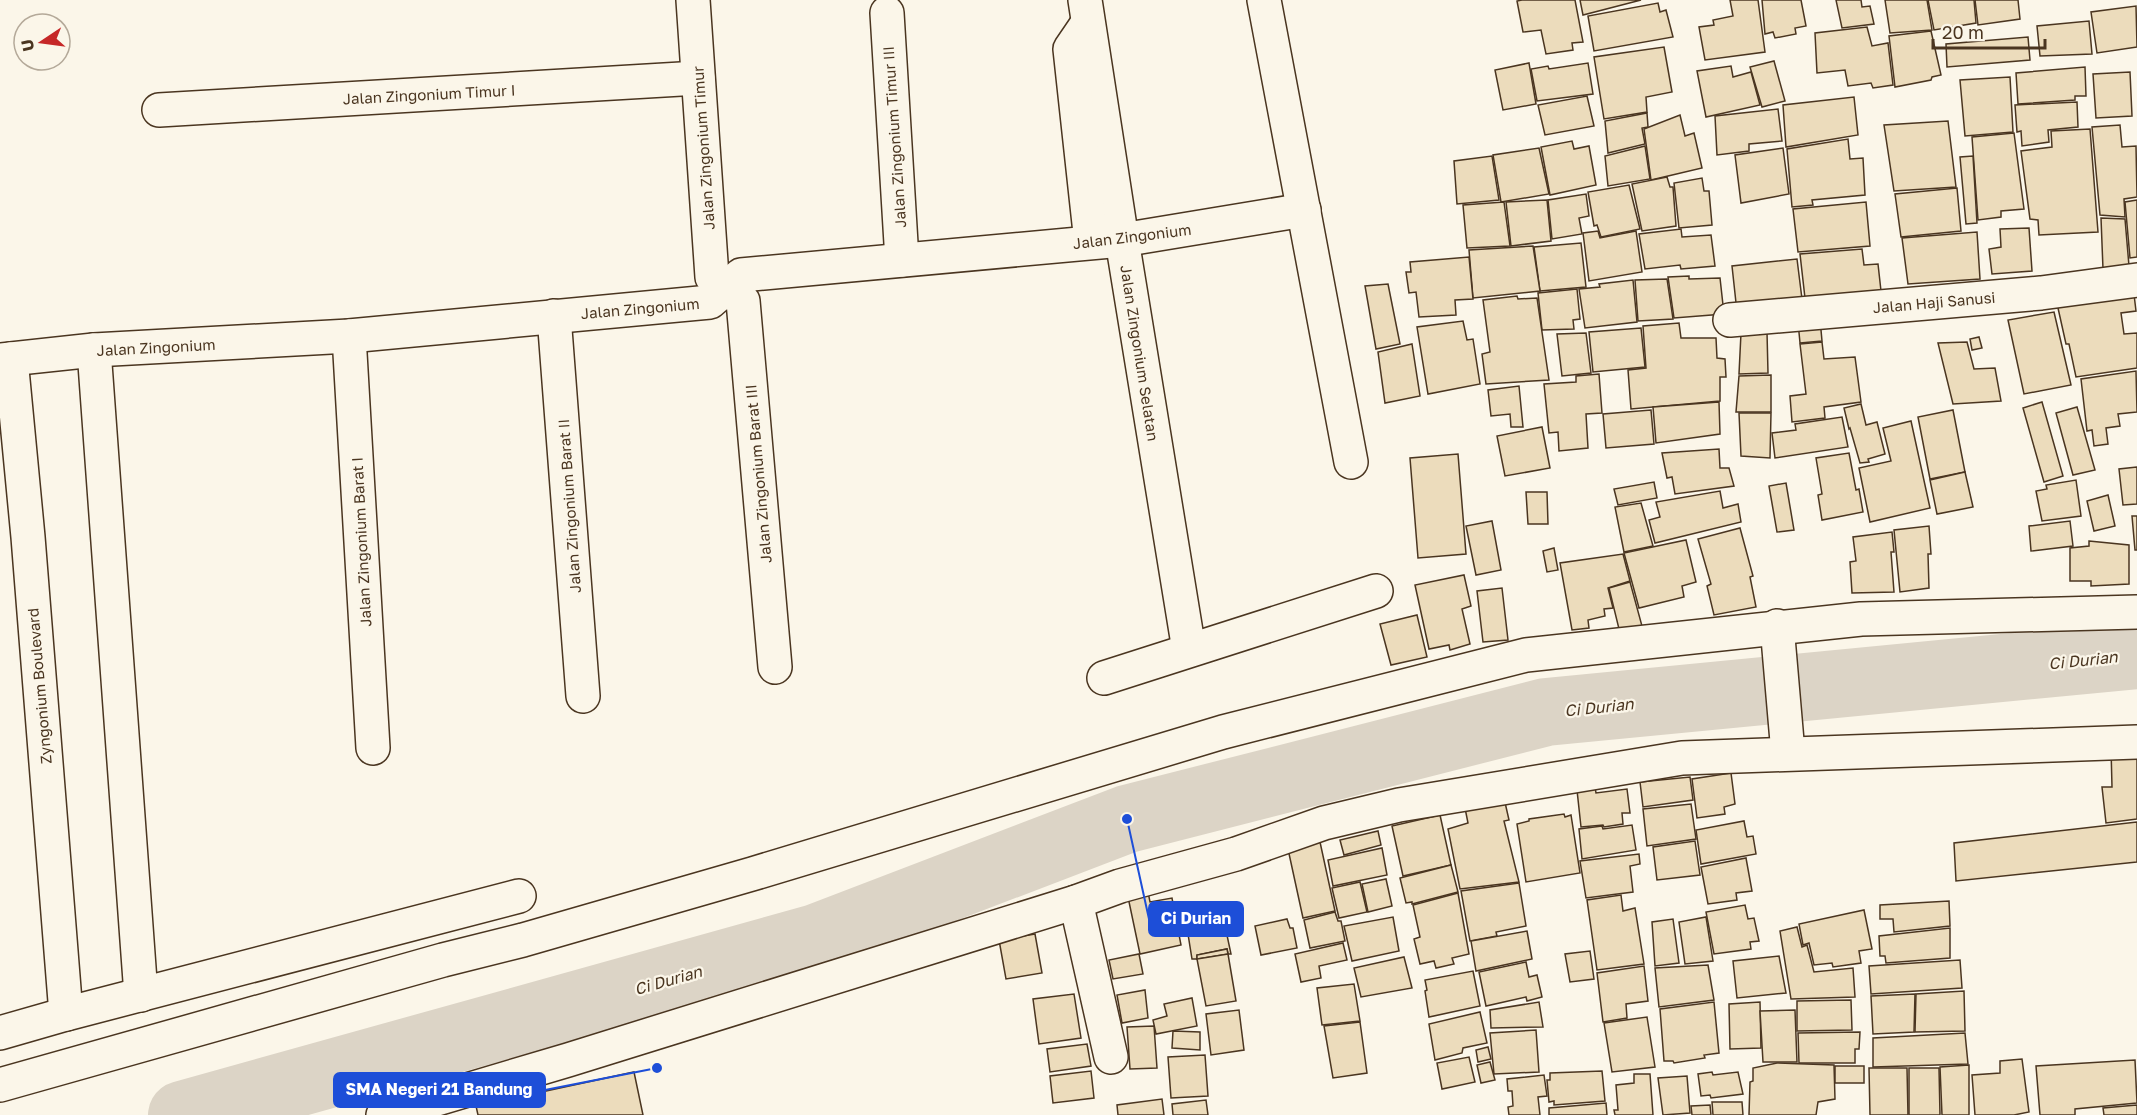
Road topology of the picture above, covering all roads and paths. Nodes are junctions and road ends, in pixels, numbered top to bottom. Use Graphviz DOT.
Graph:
graph roads {
  1 [pos="693,0"];
  2 [pos="1264,0"];
  3 [pos="1087,11"];
  4 [pos="887,13"];
  5 [pos="698,78"];
  6 [pos="159,110"];
  7 [pos="1305,210"];
  8 [pos="1106,241"];
  9 [pos="902,260"];
  10 [pos="2137,280"];
  11 [pos="726,289"];
  12 [pos="554,316"];
  13 [pos="1730,320"];
  14 [pos="349,336"];
  15 [pos="87,351"];
  16 [pos="18,358"];
  17 [pos="1351,462"];
  18 [pos="1376,591"];
  19 [pos="2137,612"];
  20 [pos="1779,640"];
  21 [pos="1189,650"];
  22 [pos="775,667"];
  23 [pos="1104,678"];
  24 [pos="583,696"];
  25 [pos="1787,740"];
  26 [pos="2137,742"];
  27 [pos="373,748"];
  28 [pos="519,896"];
  29 [pos="1076,903"];
  30 [pos="141,995"];
  31 [pos="66,1014"];
  32 [pos="0,1033"];
  33 [pos="1111,1057"];
  34 [pos="0,1085"];
  35 [pos="383,1115"];
  1 -- 5 [label="street, Jalan Zingonium Timur"];
  2 -- 7 [label="street"];
  3 -- 8 [label="street, Jalan Zingonium Selatan"];
  4 -- 9 [label="street, Jalan Zingonium Timur III"];
  5 -- 6 [label="street, Jalan Zingonium Timur I"];
  5 -- 11 [label="street, Jalan Zingonium Timur"];
  7 -- 8 [label="street, Jalan Zingonium"];
  7 -- 17 [label="street"];
  8 -- 9 [label="street, Jalan Zingonium"];
  8 -- 21 [label="street, Jalan Zingonium Selatan"];
  9 -- 11 [label="street, Jalan Zingonium"];
  10 -- 13 [label="street, Jalan Haji Sanusi"];
  11 -- 12 [label="street, Jalan Zingonium"];
  11 -- 22 [label="street, Jalan Zingonium Barat III"];
  12 -- 14 [label="street, Jalan Zingonium"];
  12 -- 24 [label="street, Jalan Zingonium Barat II"];
  14 -- 15 [label="street, Jalan Zingonium"];
  14 -- 27 [label="street, Jalan Zingonium Barat I"];
  15 -- 16 [label="street, Jalan Zingonium"];
  15 -- 30 [label="street"];
  16 -- 31 [label="street, Zyngonium Boulevard"];
  18 -- 21 [label="street"];
  19 -- 20 [label="street"];
  20 -- 25 [label="street"];
  20 -- 34 [label="street"];
  21 -- 23 [label="street"];
  25 -- 26 [label="street"];
  25 -- 29 [label="street"];
  28 -- 30 [label="street"];
  29 -- 33 [label="street"];
  29 -- 35 [label="street"];
  30 -- 31 [label="street"];
  31 -- 32 [label="street"];
}
